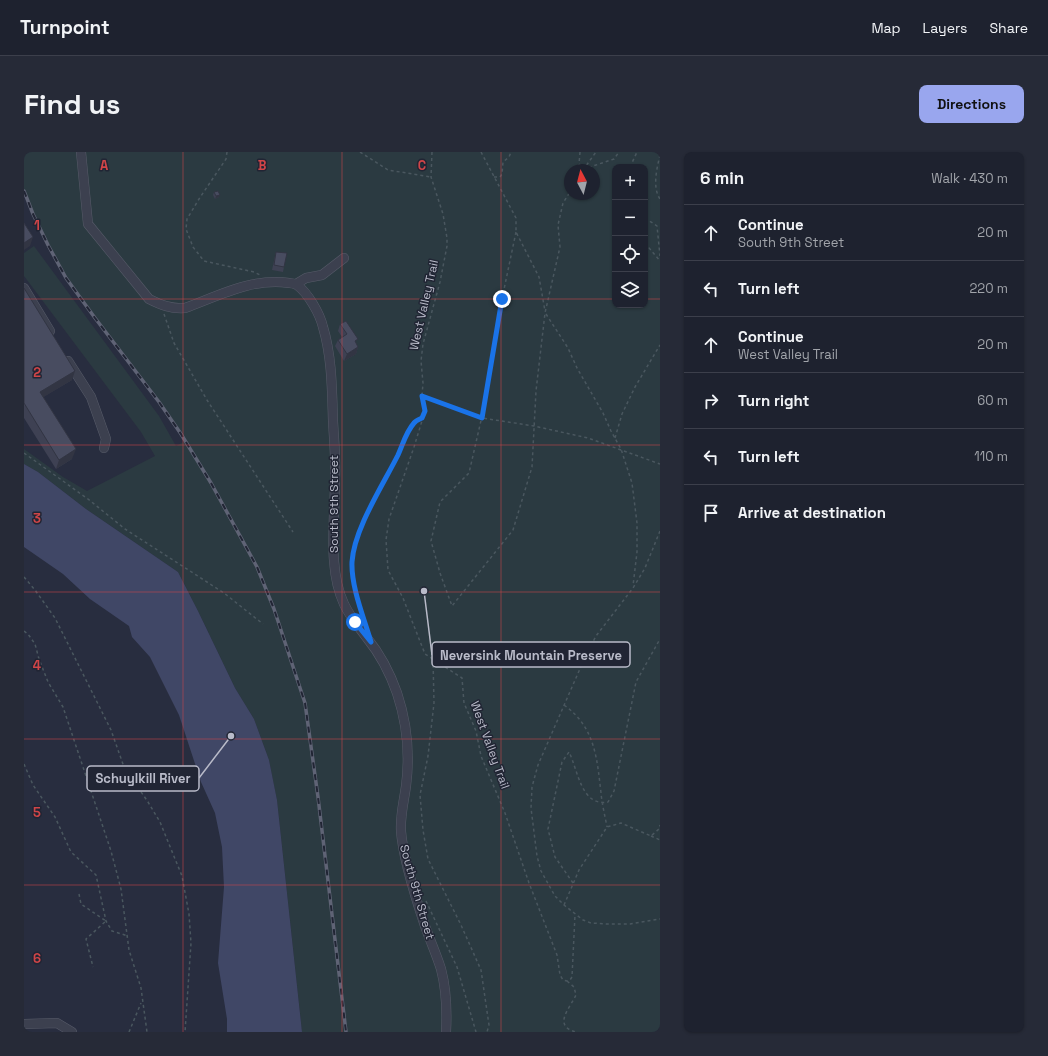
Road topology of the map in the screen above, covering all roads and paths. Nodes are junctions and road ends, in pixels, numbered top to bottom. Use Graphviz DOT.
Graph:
graph roads {
  1 [pos="81,152"];
  2 [pos="227,152"];
  3 [pos="360,152"];
  4 [pos="432,152"];
  5 [pos="481,152"];
  6 [pos="511,152"];
  7 [pos="580,152"];
  8 [pos="596,152"];
  9 [pos="619,152"];
  10 [pos="636,152"];
  11 [pos="660,155"];
  12 [pos="579,164"];
  13 [pos="587,164"];
  14 [pos="598,164"];
  15 [pos="631,164"];
  16 [pos="431,177"];
  17 [pos="493,177"];
  18 [pos="660,199"];
  19 [pos="565,200"];
  20 [pos="648,220"];
  21 [pos="516,232"];
  22 [pos="648,247"];
  23 [pos="660,256"];
  24 [pos="344,258"];
  25 [pos="660,262"];
  26 [pos="260,275"];
  27 [pos="296,284"];
  28 [pos="24,288"];
  29 [pos="161,305"];
  30 [pos="545,313"];
  31 [pos="53,335"];
  32 [pos="660,345"];
  33 [pos="66,356"];
  34 [pos="422,396"];
  35 [pos="422,418"];
  36 [pos="482,418"];
  37 [pos="534,426"];
  38 [pos="615,438"];
  39 [pos="104,448"];
  40 [pos="621,449"];
  41 [pos="24,454"];
  42 [pos="660,464"];
  43 [pos="660,531"];
  44 [pos="292,532"];
  45 [pos="24,577"];
  46 [pos="633,588"];
  47 [pos="365,622"];
  48 [pos="262,624"];
  49 [pos="24,631"];
  50 [pos="660,639"];
  51 [pos="433,659"];
  52 [pos="564,705"];
  53 [pos="24,764"];
  54 [pos="602,803"];
  55 [pos="660,825"];
  56 [pos="607,827"];
  57 [pos="651,836"];
  58 [pos="660,840"];
  59 [pos="573,884"];
  60 [pos="79,894"];
  61 [pos="424,898"];
  62 [pos="564,905"];
  63 [pos="575,915"];
  64 [pos="660,919"];
  65 [pos="106,921"];
  66 [pos="128,936"];
  67 [pos="93,967"];
  68 [pos="567,981"];
  69 [pos="141,1003"];
  70 [pos="24,1024"];
  71 [pos="72,1032"];
  72 [pos="129,1032"];
  73 [pos="147,1032"];
  74 [pos="185,1032"];
  75 [pos="446,1032"];
  76 [pos="476,1032"];
  77 [pos="486,1032"];
  78 [pos="576,1032"];
  1 -- 29 [label="street"];
  2 -- 26 [label="path"];
  3 -- 16 [label="path"];
  4 -- 16 [label="path, West Valley Trail"];
  5 -- 17 [label="path"];
  6 -- 17 [label="path"];
  7 -- 12 [label="path"];
  8 -- 13 [label="path"];
  9 -- 14 [label="path"];
  10 -- 15 [label="path"];
  11 -- 18 [label="path"];
  16 -- 34 [label="path, West Valley Trail"];
  17 -- 21 [label="path"];
  19 -- 30 [label="path"];
  20 -- 23 [label="path"];
  21 -- 30 [label="path"];
  21 -- 36 [label="path"];
  22 -- 25 [label="path"];
  24 -- 27 [label="street"];
  27 -- 29 [label="street"];
  27 -- 75 [label="street, South 9th Street"];
  28 -- 31 [label="street"];
  29 -- 44 [label="path"];
  30 -- 37 [label="path"];
  30 -- 38 [label="path"];
  32 -- 38 [label="path"];
  33 -- 39 [label="street"];
  34 -- 35 [label="path, West Valley Trail"];
  34 -- 36 [label="path"];
  35 -- 47 [label="path"];
  35 -- 51 [label="path, West Valley Trail"];
  36 -- 37 [label="path"];
  36 -- 37 [label="path"];
  37 -- 40 [label="path"];
  38 -- 40 [label="path"];
  40 -- 42 [label="path"];
  40 -- 46 [label="path"];
  41 -- 48 [label="path"];
  43 -- 46 [label="path"];
  45 -- 74 [label="path"];
  46 -- 52 [label="path"];
  49 -- 66 [label="path"];
  50 -- 54 [label="path"];
  51 -- 68 [label="path, West Valley Trail"];
  51 -- 77 [label="path"];
  52 -- 54 [label="path"];
  52 -- 62 [label="path"];
  53 -- 65 [label="path"];
  54 -- 56 [label="path"];
  54 -- 59 [label="path"];
  55 -- 57 [label="path"];
  56 -- 57 [label="path"];
  56 -- 59 [label="path"];
  57 -- 58 [label="path"];
  59 -- 62 [label="path"];
  60 -- 65 [label="path"];
  61 -- 76 [label="path"];
  62 -- 63 [label="path"];
  63 -- 64 [label="path"];
  63 -- 68 [label="path"];
  65 -- 66 [label="path"];
  65 -- 67 [label="path"];
  66 -- 73 [label="path"];
  68 -- 78 [label="path"];
  69 -- 72 [label="path"];
  70 -- 71 [label="street"];
}
